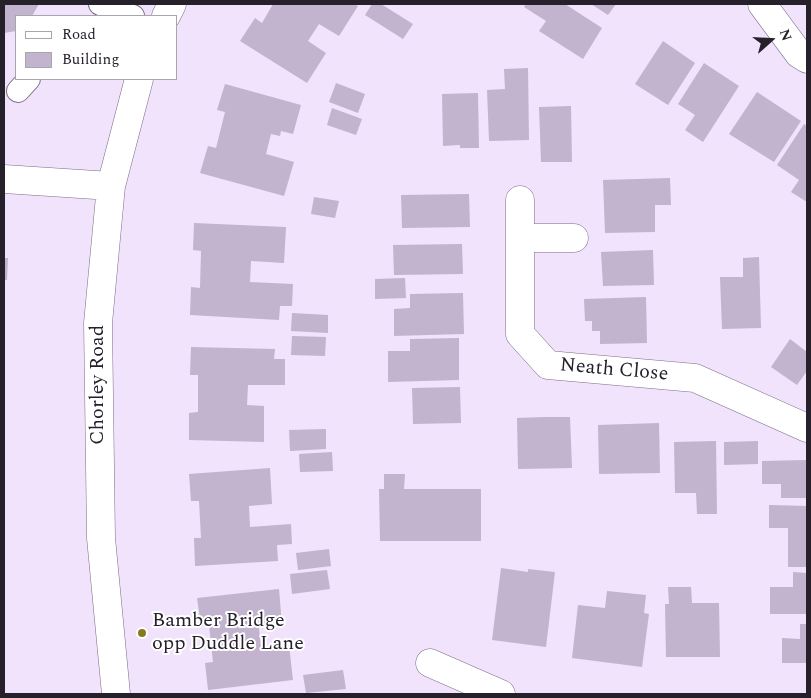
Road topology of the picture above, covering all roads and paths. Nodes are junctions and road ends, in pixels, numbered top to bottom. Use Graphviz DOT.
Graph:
graph roads {
  1 [pos="96,4"];
  2 [pos="100,4"];
  3 [pos="762,4"];
  4 [pos="85,15"];
  5 [pos="130,15"];
  6 [pos="807,59"];
  7 [pos="139,80"];
  8 [pos="4,179"];
  9 [pos="111,186"];
  10 [pos="520,200"];
  11 [pos="520,238"];
  12 [pos="574,238"];
  13 [pos="807,428"];
  14 [pos="430,663"];
  15 [pos="116,694"];
  16 [pos="501,694"];
  1 -- 4 [label="lane"];
  2 -- 5 [label="lane"];
  3 -- 6 [label="street"];
  7 -- 9 [label="street, Chorley Road"];
  8 -- 9 [label="street"];
  9 -- 15 [label="street, Chorley Road"];
  10 -- 11 [label="street, Neath Close"];
  11 -- 12 [label="street"];
  11 -- 13 [label="street, Neath Close"];
  14 -- 16 [label="street"];
}
